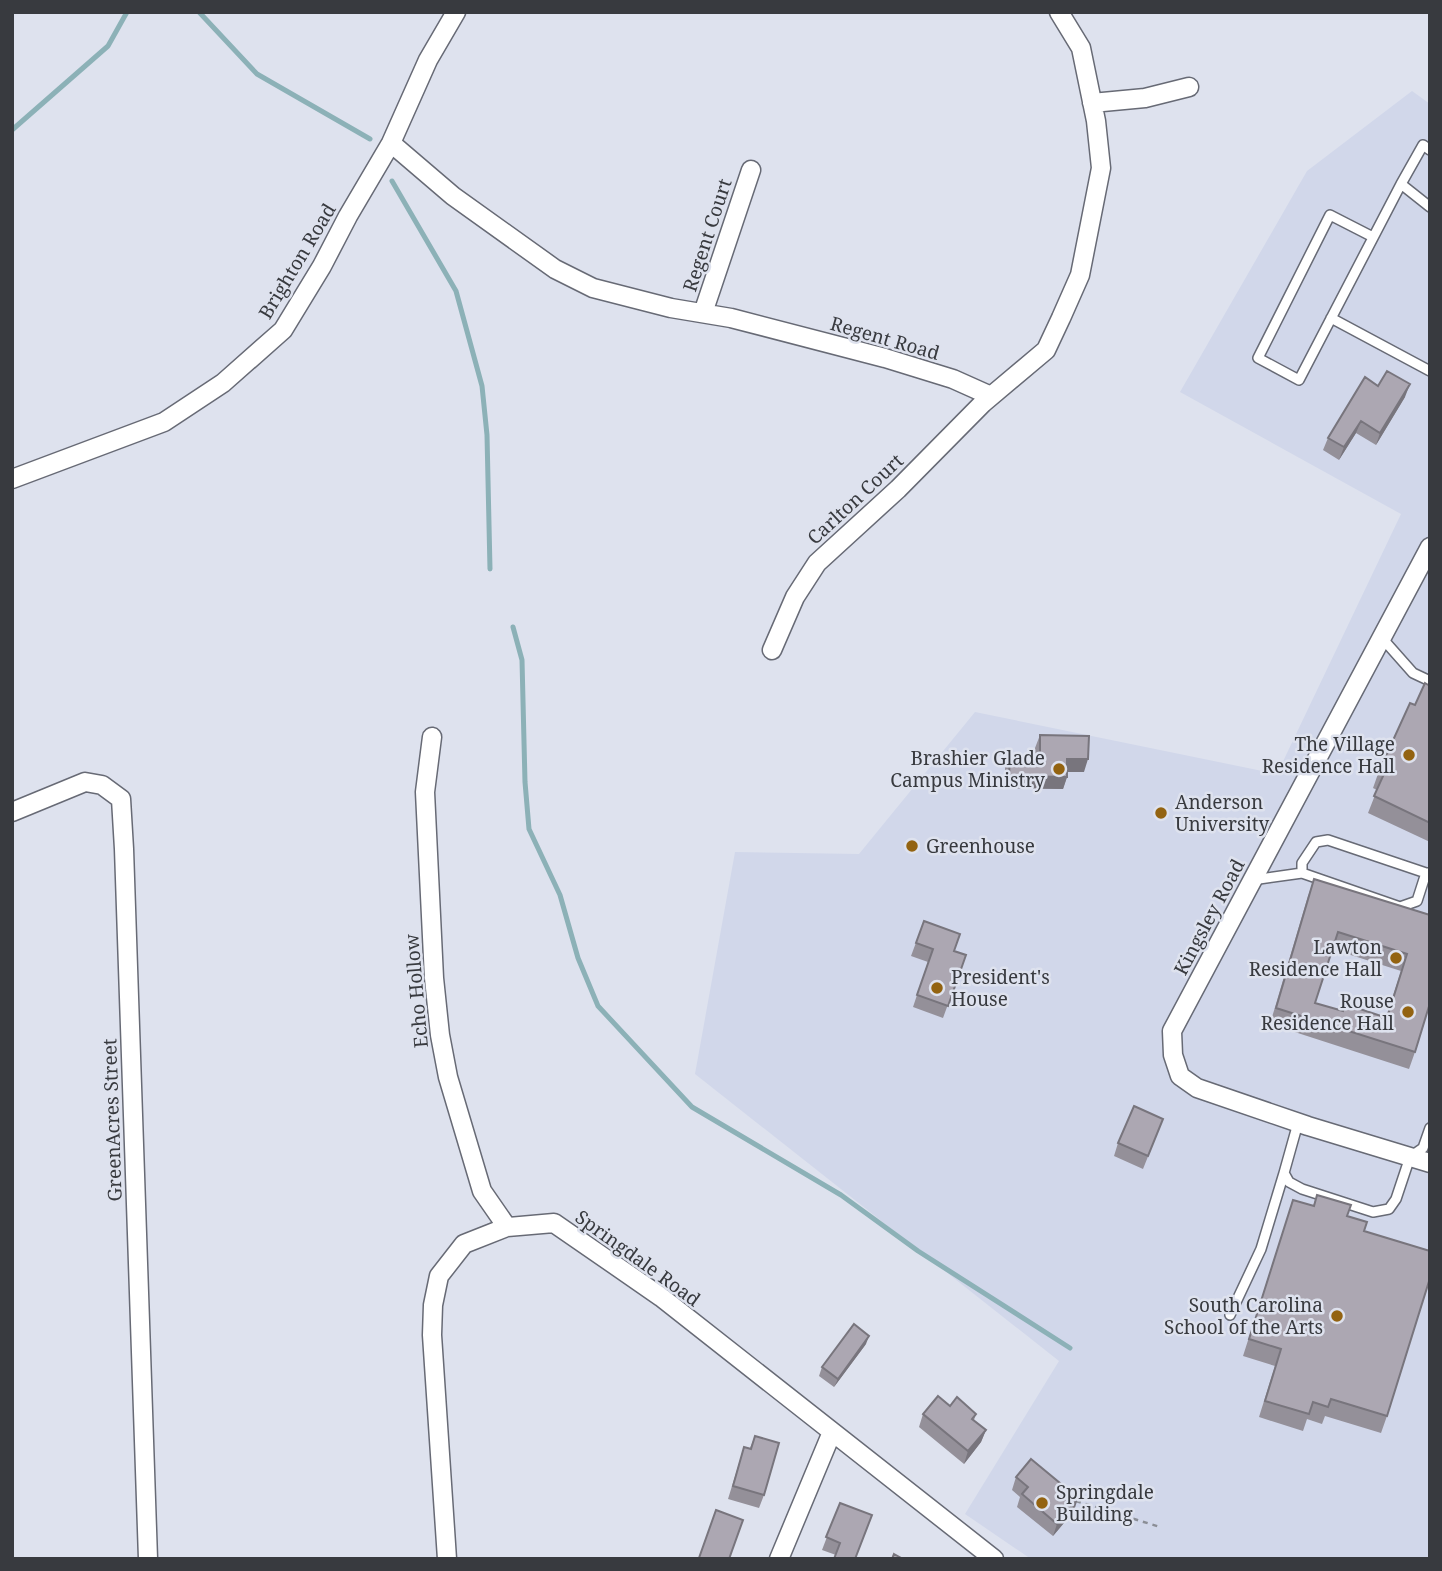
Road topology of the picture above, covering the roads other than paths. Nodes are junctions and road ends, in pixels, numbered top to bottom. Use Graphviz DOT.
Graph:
graph roads {
  1 [pos="456,12"];
  2 [pos="1059,12"];
  3 [pos="1189,87"];
  4 [pos="1092,103"];
  5 [pos="391,143"];
  6 [pos="1430,150"];
  7 [pos="751,170"];
  8 [pos="1401,184"];
  9 [pos="1430,207"];
  10 [pos="1373,237"];
  11 [pos="703,313"];
  12 [pos="1331,318"];
  13 [pos="1430,371"];
  14 [pos="991,396"];
  15 [pos="12,479"];
  16 [pos="1430,547"];
  17 [pos="1382,638"];
  18 [pos="772,650"];
  19 [pos="1430,681"];
  20 [pos="432,737"];
  21 [pos="12,812"];
  22 [pos="1302,873"];
  23 [pos="1428,873"];
  24 [pos="1252,880"];
  25 [pos="1298,1122"];
  26 [pos="1430,1128"];
  27 [pos="1410,1157"];
  28 [pos="1430,1163"];
  29 [pos="1284,1173"];
  30 [pos="507,1227"];
  31 [pos="1230,1315"];
  32 [pos="832,1432"];
  33 [pos="148,1559"];
  34 [pos="447,1559"];
  35 [pos="779,1559"];
  36 [pos="994,1559"];
  1 -- 5 [label="street, Brighton Road"];
  2 -- 4 [label="street"];
  3 -- 4 [label="street"];
  4 -- 14 [label="street"];
  5 -- 11 [label="street, Regent Road"];
  5 -- 15 [label="street, Brighton Road"];
  6 -- 8 [label="lane"];
  7 -- 11 [label="street, Regent Court"];
  8 -- 9 [label="lane"];
  8 -- 10 [label="lane"];
  10 -- 12 [label="lane"];
  10 -- 12 [label="lane"];
  11 -- 14 [label="street, Regent Road"];
  12 -- 13 [label="lane"];
  14 -- 18 [label="street, Carlton Court"];
  16 -- 17 [label="street, Kingsley Road"];
  17 -- 19 [label="lane"];
  17 -- 24 [label="street, Kingsley Road"];
  20 -- 30 [label="street, Echo Hollow"];
  21 -- 33 [label="street, GreenAcres Street"];
  22 -- 23 [label="lane"];
  22 -- 23 [label="lane"];
  22 -- 24 [label="lane"];
  24 -- 25 [label="street, Kingsley Road"];
  25 -- 27 [label="street, Kingsley Road"];
  25 -- 29 [label="lane"];
  26 -- 27 [label="lane"];
  27 -- 28 [label="street, Kingsley Road"];
  27 -- 29 [label="lane"];
  29 -- 31 [label="lane"];
  30 -- 32 [label="street, Springdale Road"];
  30 -- 34 [label="street, Springdale Road"];
  32 -- 35 [label="street"];
  32 -- 36 [label="street, Springdale Road"];
}
